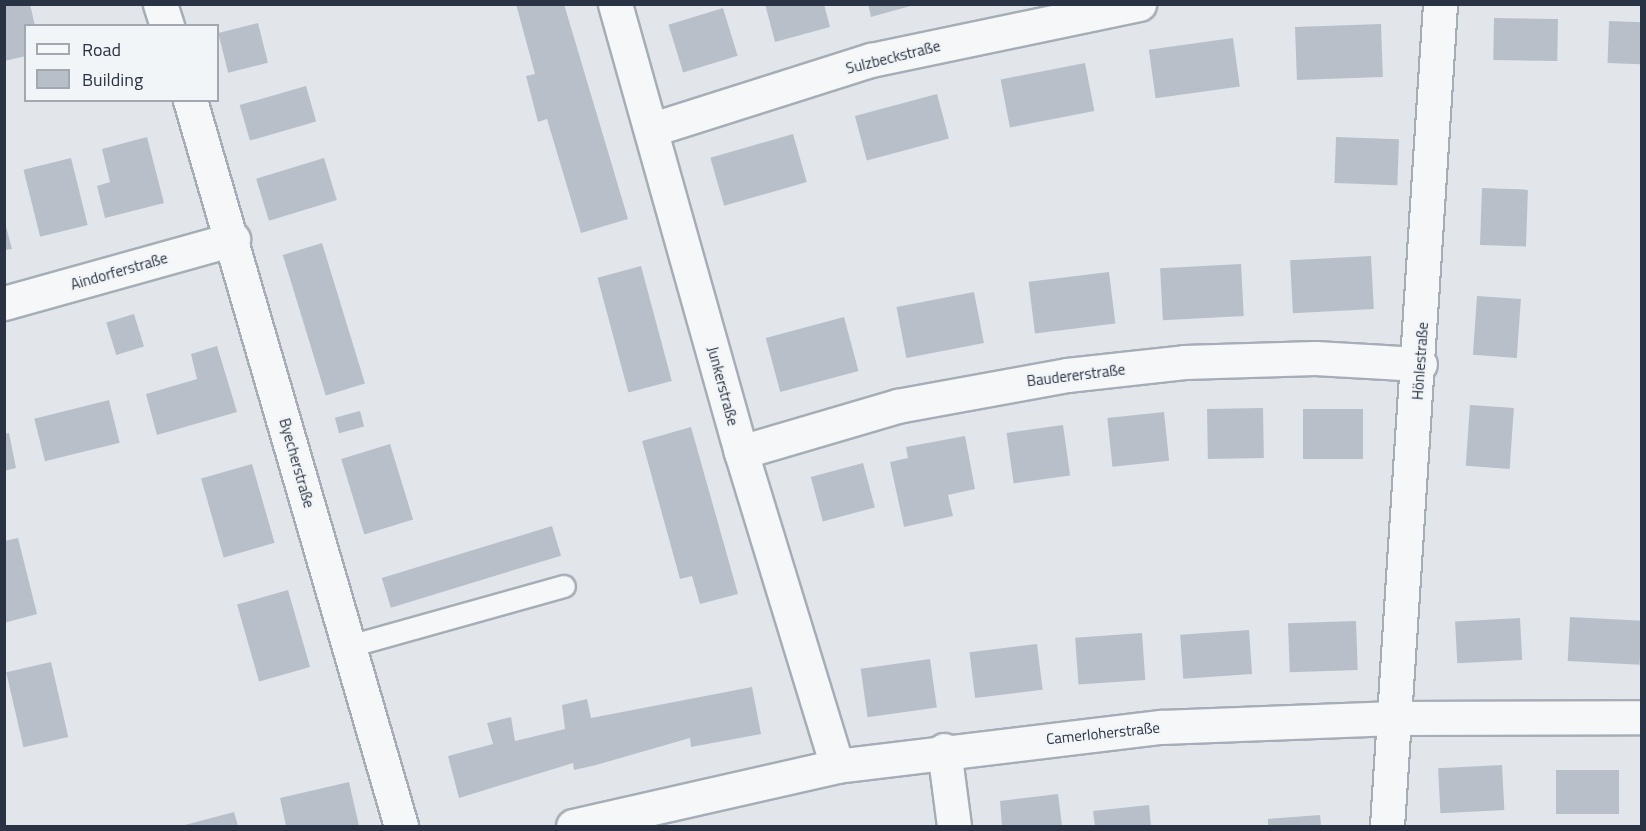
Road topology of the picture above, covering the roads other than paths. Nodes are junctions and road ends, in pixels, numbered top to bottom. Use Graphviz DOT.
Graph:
graph roads {
  1 [pos="160,4"];
  2 [pos="615,4"];
  3 [pos="1139,4"];
  4 [pos="1440,4"];
  5 [pos="166,24"];
  6 [pos="191,102"];
  7 [pos="653,129"];
  8 [pos="233,239"];
  9 [pos="4,303"];
  10 [pos="1420,364"];
  11 [pos="741,452"];
  12 [pos="564,586"];
  13 [pos="349,646"];
  14 [pos="1641,717"];
  15 [pos="1395,718"];
  16 [pos="944,750"];
  17 [pos="837,766"];
  18 [pos="401,826"];
  19 [pos="573,826"];
  20 [pos="954,826"];
  21 [pos="1387,826"];
  1 -- 5 [label="street"];
  2 -- 7 [label="street, Junkerstraße"];
  3 -- 7 [label="street, Sulzbeckstraße"];
  4 -- 10 [label="street, Hönlestraße"];
  6 -- 8 [label="street, Byecherstraße"];
  7 -- 11 [label="street, Junkerstraße"];
  8 -- 9 [label="street, Aindorferstraße"];
  8 -- 13 [label="street, Byecherstraße"];
  10 -- 11 [label="street, Baudererstraße"];
  10 -- 15 [label="street, Hönlestraße"];
  11 -- 17 [label="street, Junkerstraße"];
  12 -- 13 [label="lane"];
  13 -- 18 [label="street, Byecherstraße"];
  14 -- 15 [label="street, Camerloherstraße"];
  15 -- 16 [label="street, Camerloherstraße"];
  15 -- 21 [label="street, Hönlestraße"];
  16 -- 17 [label="street, Camerloherstraße"];
  16 -- 20 [label="street"];
  17 -- 19 [label="street, Camerloherstraße"];
}
